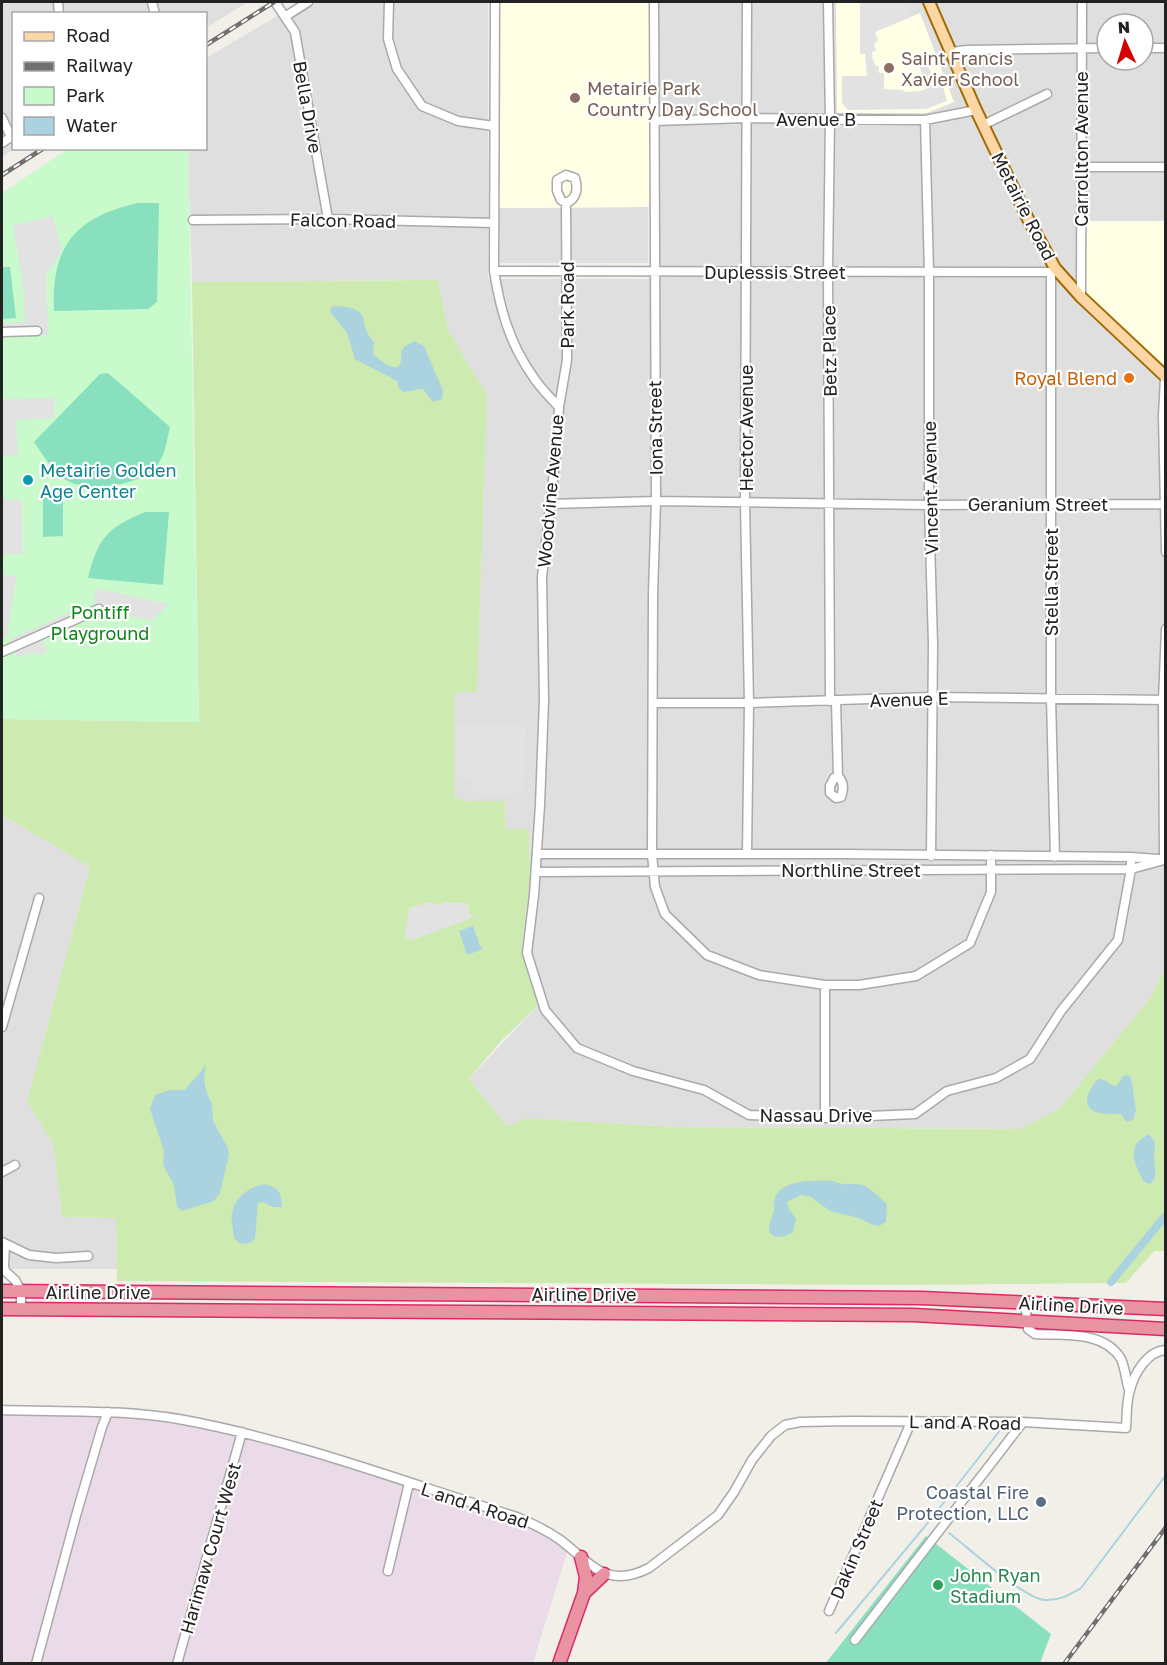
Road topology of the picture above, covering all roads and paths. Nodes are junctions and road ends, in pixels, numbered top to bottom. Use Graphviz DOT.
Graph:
graph roads {
  1 [pos="275,2"];
  2 [pos="308,2"];
  3 [pos="389,2"];
  4 [pos="495,2"];
  5 [pos="654,2"];
  6 [pos="747,2"];
  7 [pos="828,2"];
  8 [pos="929,2"];
  9 [pos="1082,2"];
  10 [pos="286,16"];
  11 [pos="1095,48"];
  12 [pos="1082,49"];
  13 [pos="951,52"];
  14 [pos="1047,94"];
  15 [pos="976,110"];
  16 [pos="2,118"];
  17 [pos="747,118"];
  18 [pos="830,119"];
  19 [pos="925,120"];
  20 [pos="654,121"];
  21 [pos="983,125"];
  22 [pos="494,126"];
  23 [pos="12,136"];
  24 [pos="2,143"];
  25 [pos="1081,167"];
  26 [pos="1166,167"];
  27 [pos="566,203"];
  28 [pos="328,219"];
  29 [pos="193,220"];
  30 [pos="494,223"];
  31 [pos="1053,270"];
  32 [pos="654,271"];
  33 [pos="828,271"];
  34 [pos="494,272"];
  35 [pos="566,272"];
  36 [pos="928,272"];
  37 [pos="747,273"];
  38 [pos="1081,297"];
  39 [pos="37,331"];
  40 [pos="2,332"];
  41 [pos="1165,377"];
  42 [pos="559,407"];
  43 [pos="656,501"];
  44 [pos="746,503"];
  45 [pos="831,503"];
  46 [pos="550,504"];
  47 [pos="1051,504"];
  48 [pos="1165,504"];
  49 [pos="929,505"];
  50 [pos="1166,552"];
  51 [pos="99,609"];
  52 [pos="1166,629"];
  53 [pos="2,652"];
  54 [pos="931,698"];
  55 [pos="1051,698"];
  56 [pos="1164,700"];
  57 [pos="833,701"];
  58 [pos="653,703"];
  59 [pos="749,703"];
  60 [pos="837,776"];
  61 [pos="537,854"];
  62 [pos="652,854"];
  63 [pos="747,854"];
  64 [pos="991,855"];
  65 [pos="931,856"];
  66 [pos="1055,857"];
  67 [pos="1131,857"];
  68 [pos="1165,860"];
  69 [pos="1131,869"];
  70 [pos="653,870"];
  71 [pos="991,870"];
  72 [pos="536,872"];
  73 [pos="39,898"];
  74 [pos="825,985"];
  75 [pos="2,1027"];
  76 [pos="825,1118"];
  77 [pos="15,1165"];
  78 [pos="2,1172"];
  79 [pos="3,1243"];
  80 [pos="88,1256"];
  81 [pos="2,1291"];
  82 [pos="21,1291"];
  83 [pos="144,1292"];
  84 [pos="296,1293"];
  85 [pos="626,1296"];
  86 [pos="1025,1303"];
  87 [pos="1166,1309"];
  88 [pos="2,1310"];
  89 [pos="21,1310"];
  90 [pos="144,1311"];
  91 [pos="297,1311"];
  92 [pos="626,1312"];
  93 [pos="1026,1320"];
  94 [pos="1166,1329"];
  95 [pos="1166,1350"];
  96 [pos="1129,1391"];
  97 [pos="2,1410"];
  98 [pos="108,1412"];
  99 [pos="911,1422"];
  100 [pos="1023,1422"];
  101 [pos="242,1432"];
  102 [pos="409,1483"];
  103 [pos="581,1557"];
  104 [pos="388,1571"];
  105 [pos="604,1574"];
  106 [pos="584,1593"];
  107 [pos="829,1611"];
  108 [pos="855,1640"];
  109 [pos="36,1664"];
  110 [pos="177,1664"];
  111 [pos="559,1664"];
  1 -- 10 [label="street, Bella Drive"];
  2 -- 10 [label="street"];
  3 -- 22 [label="street"];
  4 -- 22 [label="street, Woodvine Avenue"];
  5 -- 20 [label="street, Iona Street"];
  6 -- 17 [label="street, Hector Avenue"];
  7 -- 18 [label="street, Betz Place"];
  8 -- 13 [label="main road, Metairie Road"];
  9 -- 12 [label="street, Carrollton Avenue"];
  10 -- 28 [label="street, Bella Drive"];
  11 -- 12 [label="street"];
  12 -- 13 [label="street"];
  12 -- 25 [label="street, Carrollton Avenue"];
  13 -- 15 [label="main road, Metairie Road"];
  14 -- 21 [label="street"];
  15 -- 19 [label="street, Avenue B"];
  15 -- 21 [label="main road, Metairie Road"];
  16 -- 23 [label="street"];
  17 -- 18 [label="street, Avenue B"];
  17 -- 20 [label="street, Avenue B"];
  17 -- 37 [label="street, Hector Avenue"];
  18 -- 19 [label="street, Avenue B"];
  18 -- 33 [label="street, Betz Place"];
  19 -- 36 [label="street, Vincent Avenue"];
  20 -- 32 [label="street, Iona Street"];
  21 -- 31 [label="main road, Metairie Road"];
  22 -- 30 [label="street, Woodvine Avenue"];
  23 -- 24 [label="street"];
  25 -- 26 [label="street"];
  25 -- 38 [label="street, Carrollton Avenue"];
  27 -- 35 [label="street, Park Road"];
  28 -- 29 [label="street, Falcon Road"];
  28 -- 30 [label="street, Falcon Road"];
  30 -- 34 [label="street, Woodvine Avenue"];
  31 -- 36 [label="street, Duplessis Street"];
  31 -- 38 [label="main road, Metairie Road"];
  31 -- 47 [label="street, Stella Street"];
  32 -- 35 [label="street, Duplessis Street"];
  32 -- 37 [label="street, Duplessis Street"];
  32 -- 43 [label="street, Iona Street"];
  33 -- 36 [label="street, Duplessis Street"];
  33 -- 37 [label="street, Duplessis Street"];
  33 -- 45 [label="street, Betz Place"];
  34 -- 35 [label="street, Duplessis Street"];
  34 -- 42 [label="street, Woodvine Avenue"];
  35 -- 42 [label="street, Park Road"];
  36 -- 49 [label="street, Vincent Avenue"];
  37 -- 44 [label="street, Hector Avenue"];
  38 -- 41 [label="main road, Metairie Road"];
  39 -- 40 [label="street"];
  41 -- 48 [label="street"];
  42 -- 46 [label="street, Woodvine Avenue"];
  43 -- 44 [label="street, Geranium Street"];
  43 -- 46 [label="street, Geranium Street"];
  43 -- 58 [label="street, Iona Street"];
  44 -- 45 [label="street, Geranium Street"];
  44 -- 59 [label="street, Hector Avenue"];
  45 -- 49 [label="street, Geranium Street"];
  45 -- 57 [label="street, Betz Place"];
  46 -- 61 [label="street, Woodvine Avenue"];
  47 -- 48 [label="street, Geranium Street"];
  47 -- 49 [label="street, Geranium Street"];
  47 -- 55 [label="street, Stella Street"];
  48 -- 50 [label="street"];
  49 -- 54 [label="street, Vincent Avenue"];
  51 -- 53 [label="street"];
  52 -- 56 [label="street"];
  54 -- 55 [label="street, Avenue E"];
  54 -- 57 [label="street, Avenue E"];
  54 -- 65 [label="street, Vincent Avenue"];
  55 -- 56 [label="street, Avenue E"];
  55 -- 66 [label="street, Stella Street"];
  56 -- 68 [label="street"];
  57 -- 59 [label="street, Avenue E"];
  57 -- 60 [label="street, Betz Place"];
  58 -- 59 [label="street, Avenue E"];
  58 -- 62 [label="street, Iona Street"];
  59 -- 63 [label="street, Hector Avenue"];
  61 -- 62 [label="street, Northline Street"];
  61 -- 72 [label="street, Nassau Drive"];
  62 -- 63 [label="street, Northline Street"];
  62 -- 70 [label="street, Iona Street"];
  63 -- 65 [label="street, Northline Street"];
  64 -- 65 [label="street, Northline Street"];
  64 -- 66 [label="street, Northline Street"];
  64 -- 71 [label="street, Iona Street"];
  66 -- 67 [label="street, Northline Street"];
  67 -- 68 [label="street, Northline Street"];
  67 -- 69 [label="street, Nassau Drive"];
  68 -- 69 [label="street, Northline Street"];
  69 -- 71 [label="street, Northline Street"];
  69 -- 76 [label="street, Nassau Drive"];
  70 -- 71 [label="street, Northline Street"];
  70 -- 72 [label="street, Northline Street"];
  70 -- 74 [label="street, Iona Street"];
  71 -- 74 [label="street, Iona Street"];
  72 -- 76 [label="street, Nassau Drive"];
  73 -- 75 [label="street"];
  74 -- 76 [label="street"];
  77 -- 78 [label="street"];
  79 -- 80 [label="street"];
  79 -- 82 [label="street"];
  81 -- 82 [label="highway, Airline Drive"];
  82 -- 83 [label="highway, Airline Drive"];
  82 -- 89 [label="street"];
  83 -- 84 [label="highway, Airline Drive"];
  83 -- 90 [label="highway"];
  84 -- 85 [label="highway, Airline Drive"];
  84 -- 91 [label="highway"];
  85 -- 86 [label="highway, Airline Drive"];
  85 -- 92 [label="highway"];
  86 -- 87 [label="highway, Airline Drive"];
  86 -- 93 [label="street"];
  88 -- 89 [label="highway, Airline Drive"];
  89 -- 90 [label="highway, Airline Drive"];
  90 -- 91 [label="highway, Airline Drive"];
  91 -- 92 [label="highway, Airline Drive"];
  92 -- 93 [label="highway, Airline Drive"];
  93 -- 94 [label="highway, Airline Drive"];
  93 -- 96 [label="street"];
  95 -- 96 [label="street"];
  96 -- 100 [label="street, L and A Road"];
  97 -- 98 [label="street, L and A Road"];
  98 -- 101 [label="street, L and A Road"];
  98 -- 109 [label="street"];
  99 -- 100 [label="street, L and A Road"];
  99 -- 105 [label="street, L and A Road"];
  99 -- 107 [label="street, Dakin Street"];
  100 -- 108 [label="street"];
  101 -- 102 [label="street, L and A Road"];
  101 -- 110 [label="street, Harimaw Court West"];
  102 -- 103 [label="street, L and A Road"];
  102 -- 104 [label="street"];
  103 -- 105 [label="street, L and A Road"];
  103 -- 106 [label="highway"];
  105 -- 106 [label="highway"];
  106 -- 111 [label="highway"];
}
